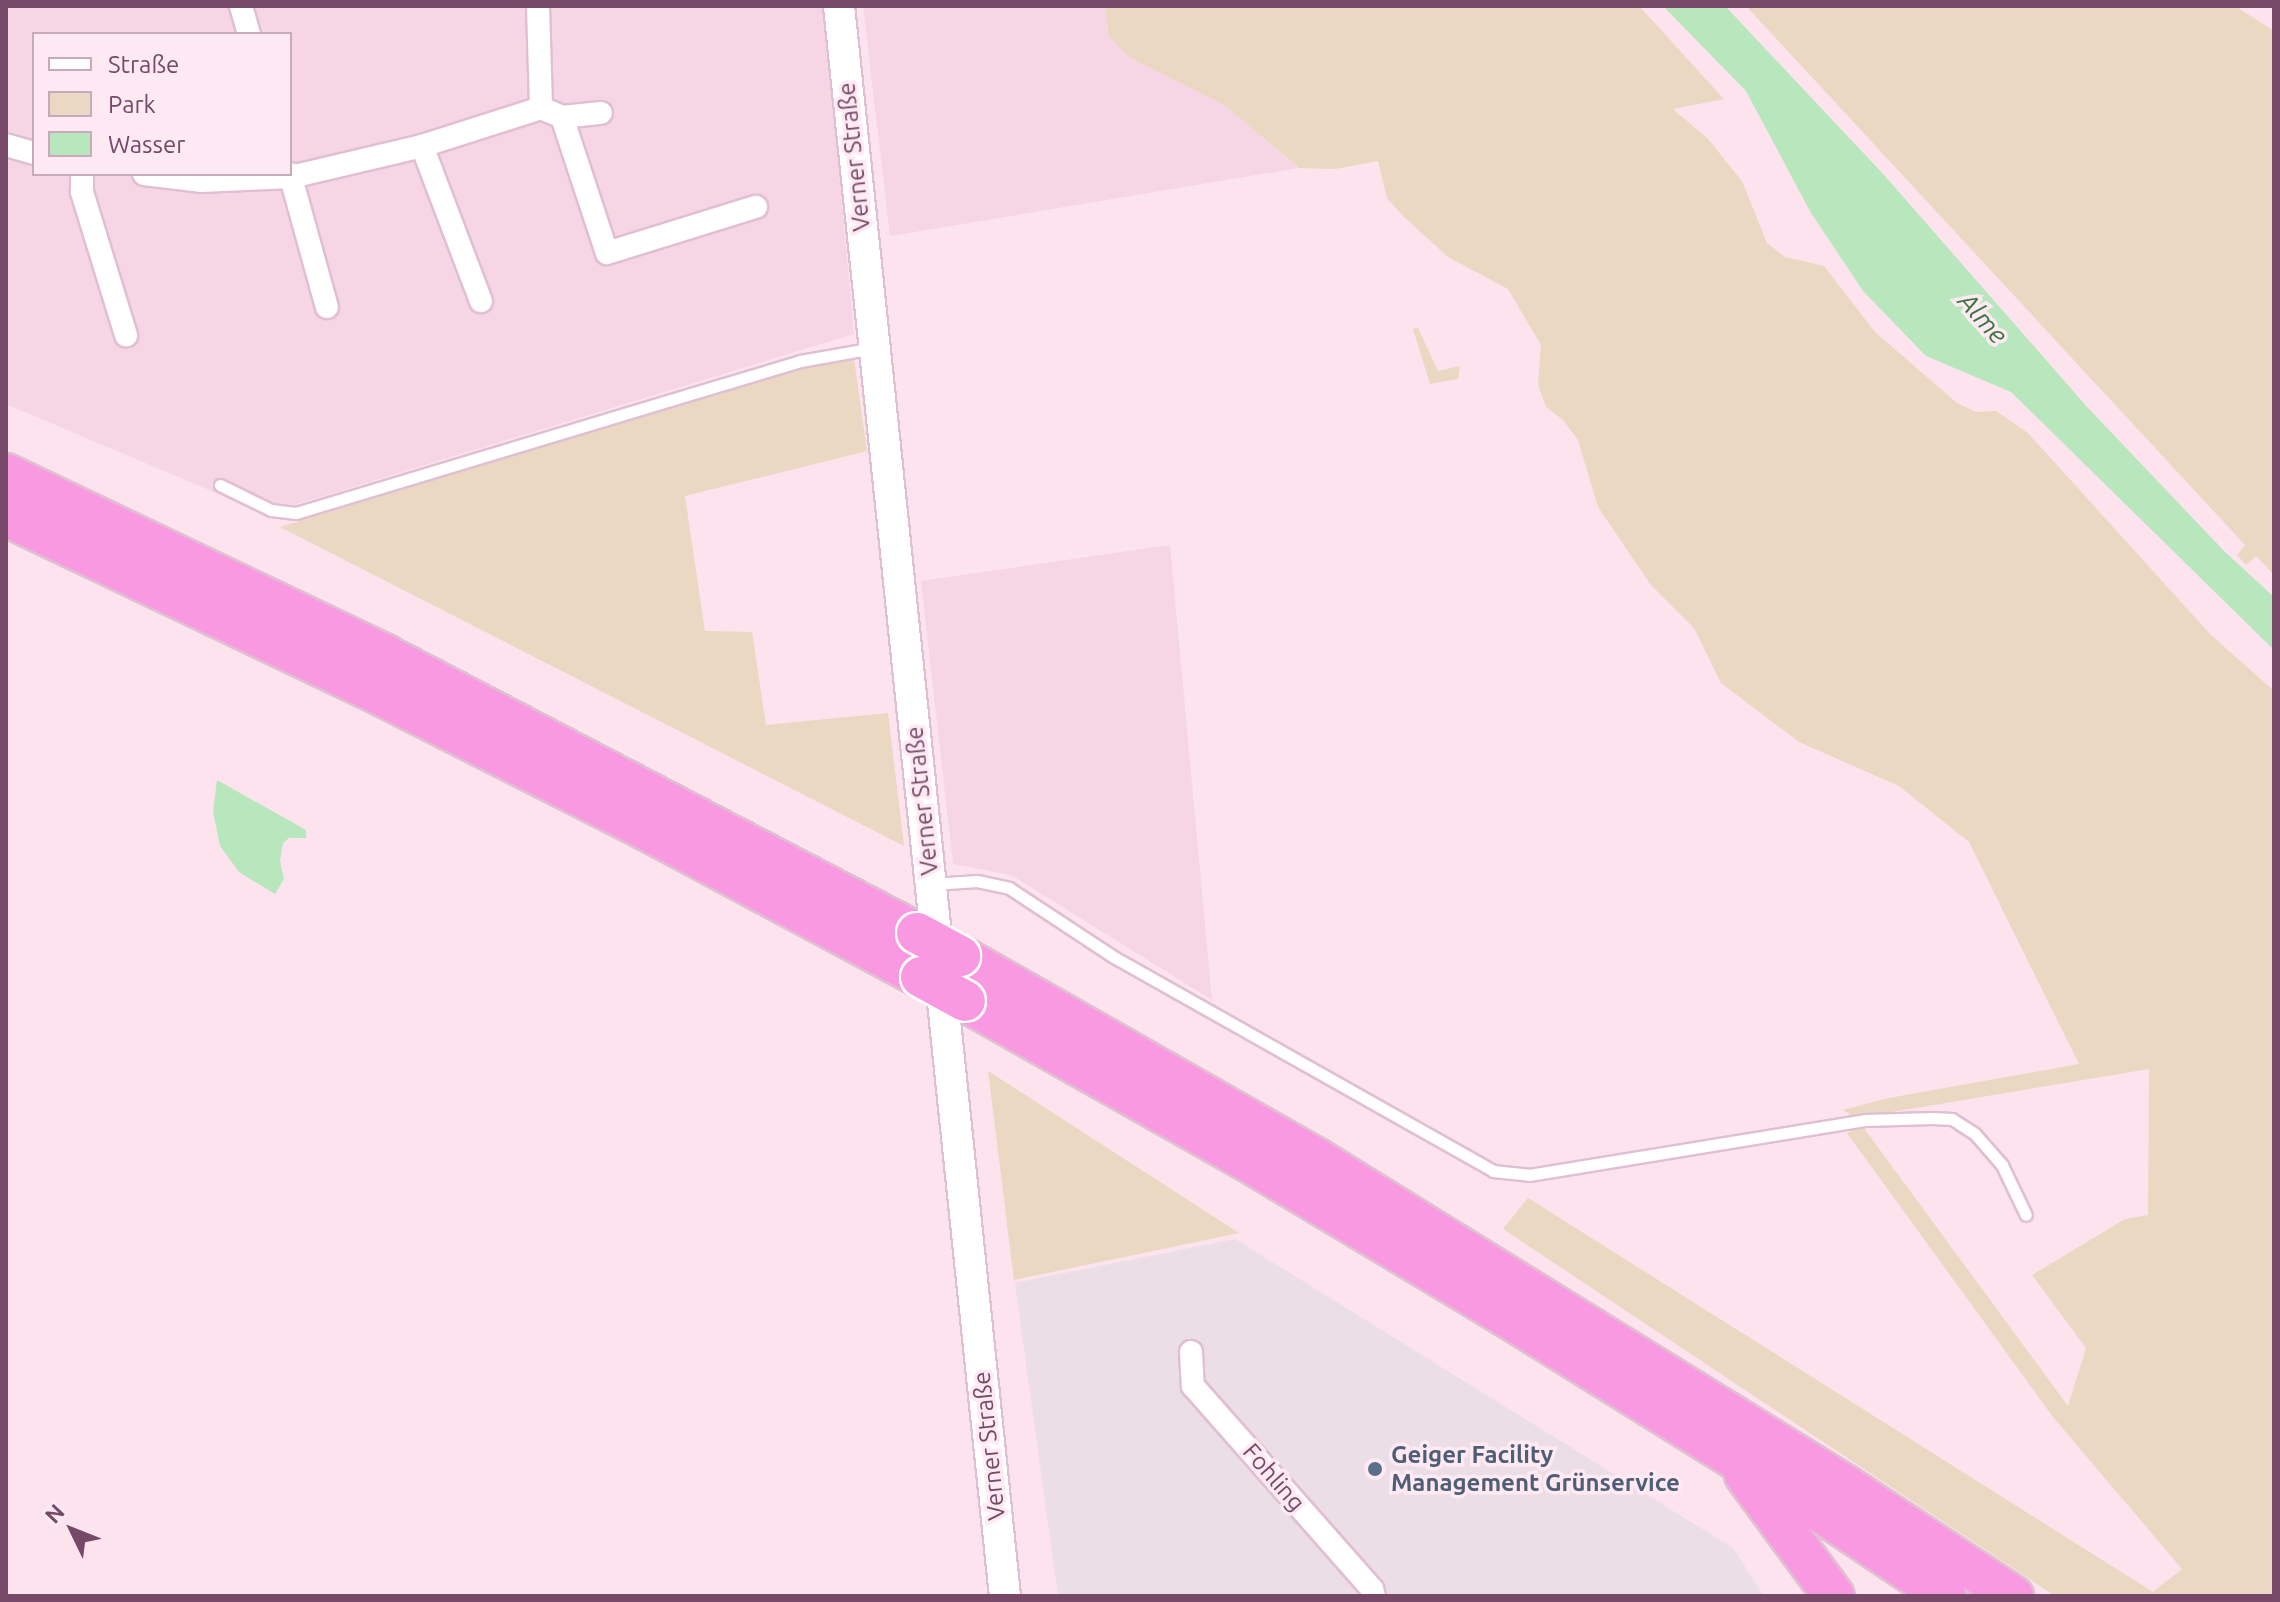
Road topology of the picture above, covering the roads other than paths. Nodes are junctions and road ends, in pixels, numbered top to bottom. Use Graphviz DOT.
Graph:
graph roads {
  1 [pos="241,6"];
  2 [pos="538,6"];
  3 [pos="839,6"];
  4 [pos="248,32"];
  5 [pos="541,108"];
  6 [pos="601,113"];
  7 [pos="562,117"];
  8 [pos="6,145"];
  9 [pos="422,146"];
  10 [pos="32,152"];
  11 [pos="292,175"];
  12 [pos="82,176"];
  13 [pos="160,176"];
  14 [pos="275,176"];
  15 [pos="290,176"];
  16 [pos="756,207"];
  17 [pos="481,301"];
  18 [pos="327,307"];
  19 [pos="126,335"];
  20 [pos="874,348"];
  21 [pos="6,474"];
  22 [pos="220,485"];
  23 [pos="6,516"];
  24 [pos="931,884"];
  25 [pos="2026,1215"];
  26 [pos="1191,1352"];
  27 [pos="1730,1456"];
  28 [pos="1005,1596"];
  29 [pos="1374,1596"];
  30 [pos="1834,1596"];
  31 [pos="1946,1596"];
  32 [pos="2013,1596"];
  1 -- 4 [label="street"];
  2 -- 5 [label="street"];
  3 -- 20 [label="main road, Verner Straße"];
  5 -- 7 [label="street"];
  5 -- 9 [label="street"];
  6 -- 7 [label="street"];
  7 -- 16 [label="street"];
  8 -- 10 [label="street"];
  9 -- 11 [label="street"];
  9 -- 17 [label="street"];
  12 -- 19 [label="street"];
  13 -- 14 [label="street"];
  15 -- 18 [label="street"];
  20 -- 22 [label="lane"];
  20 -- 24 [label="main road, Verner Straße"];
  21 -- 32 [label="highway, bridge"];
  23 -- 27 [label="highway, bridge"];
  24 -- 25 [label="lane"];
  24 -- 28 [label="main road, Verner Straße"];
  26 -- 29 [label="street, Fohling"];
  27 -- 30 [label="highway"];
  27 -- 31 [label="highway"];
}
